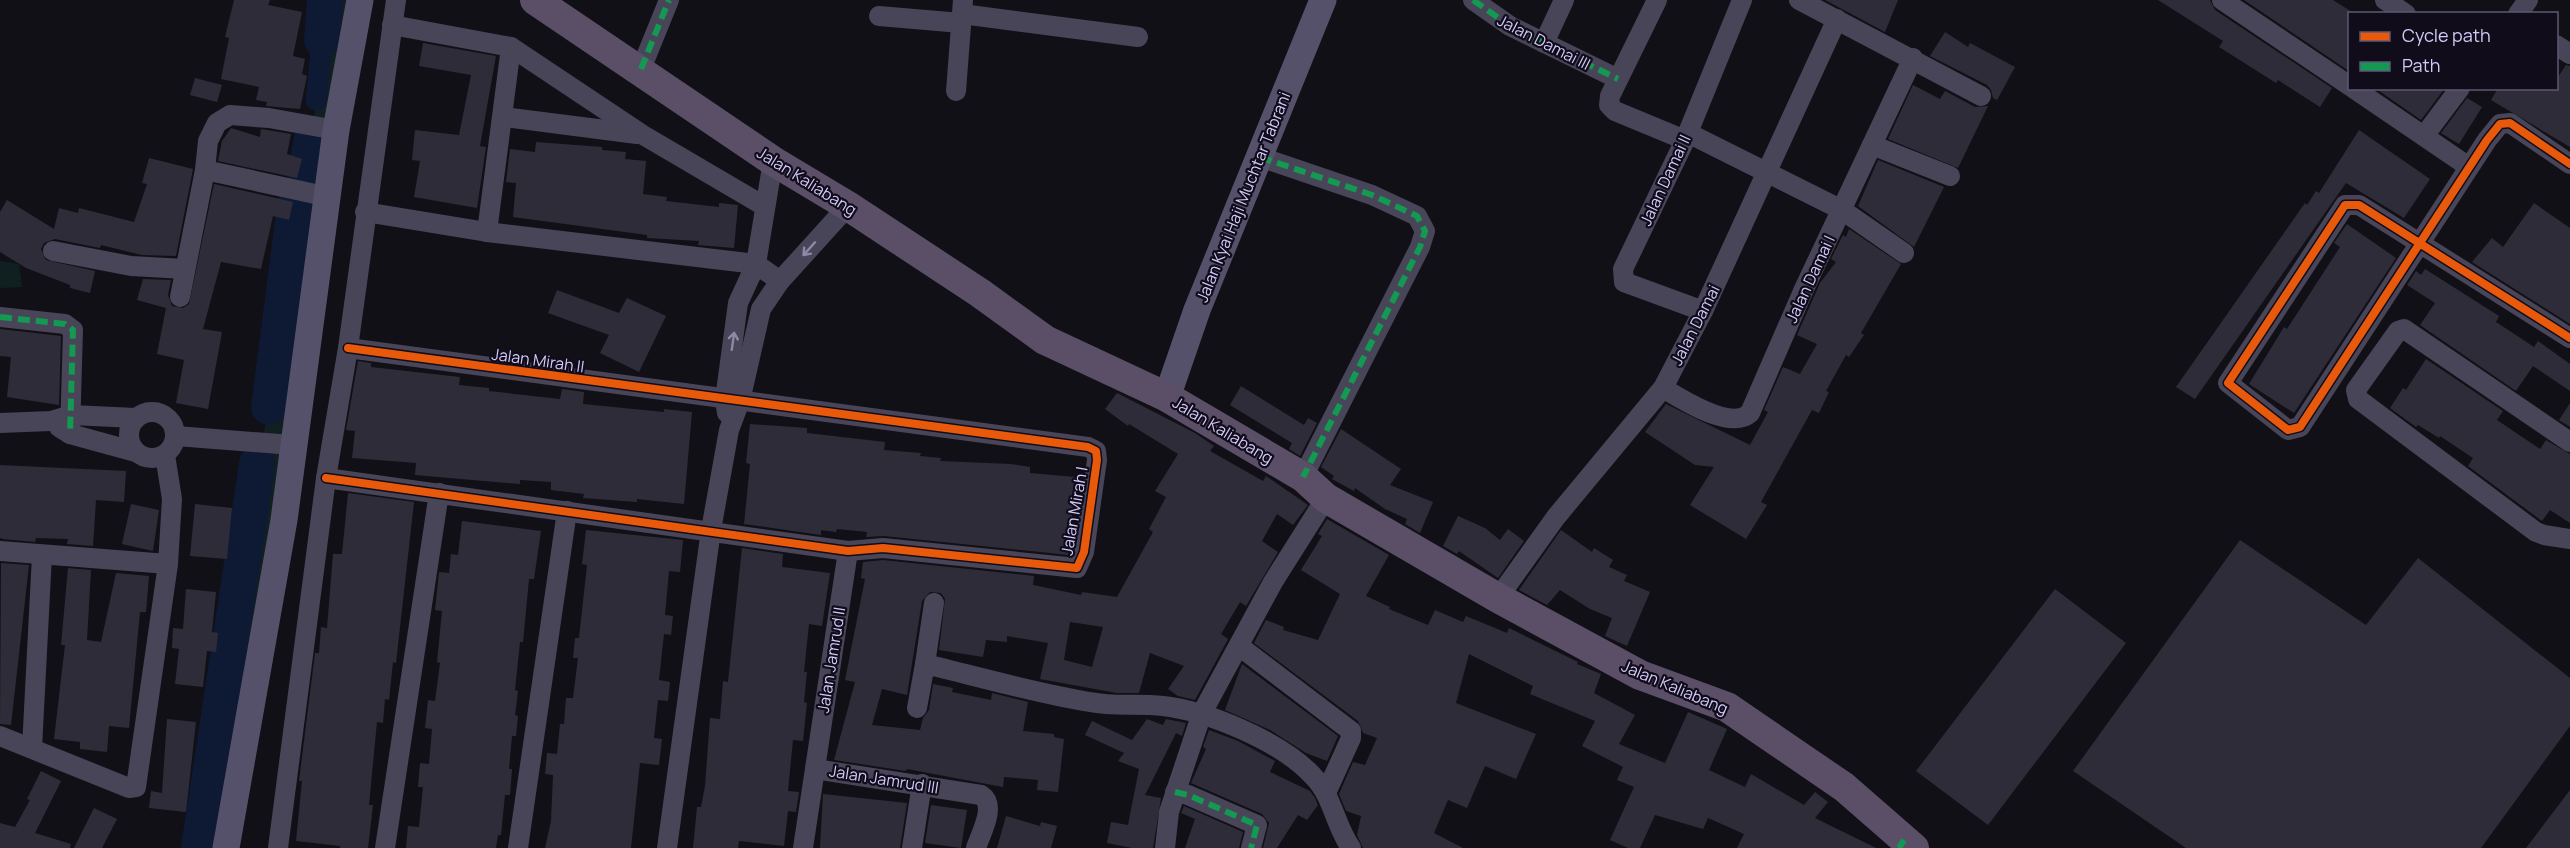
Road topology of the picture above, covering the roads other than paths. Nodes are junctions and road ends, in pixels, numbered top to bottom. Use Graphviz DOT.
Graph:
graph roads {
  1 [pos="360,0"];
  2 [pos="396,0"];
  3 [pos="536,0"];
  4 [pos="669,0"];
  5 [pos="1323,0"];
  6 [pos="1473,0"];
  7 [pos="1564,0"];
  8 [pos="1656,0"];
  9 [pos="1742,0"];
  10 [pos="1799,0"];
  11 [pos="2222,0"];
  12 [pos="2385,0"];
  13 [pos="962,12"];
  14 [pos="2403,12"];
  15 [pos="879,16"];
  16 [pos="1837,19"];
  17 [pos="392,25"];
  18 [pos="1138,37"];
  19 [pos="1544,43"];
  20 [pos="511,47"];
  21 [pos="1913,58"];
  22 [pos="641,69"];
  23 [pos="1618,79"];
  24 [pos="2348,85"];
  25 [pos="2356,90"];
  26 [pos="2458,90"];
  27 [pos="956,91"];
  28 [pos="1981,96"];
  29 [pos="504,117"];
  30 [pos="330,129"];
  31 [pos="643,135"];
  32 [pos="1686,136"];
  33 [pos="2424,136"];
  34 [pos="1872,145"];
  35 [pos="1260,157"];
  36 [pos="773,161"];
  37 [pos="2570,164"];
  38 [pos="2469,167"];
  39 [pos="205,170"];
  40 [pos="1767,171"];
  41 [pos="1950,176"];
  42 [pos="325,196"];
  43 [pos="764,206"];
  44 [pos="848,206"];
  45 [pos="1842,210"];
  46 [pos="365,212"];
  47 [pos="487,232"];
  48 [pos="2420,243"];
  49 [pos="52,251"];
  50 [pos="1904,253"];
  51 [pos="756,264"];
  52 [pos="185,269"];
  53 [pos="780,281"];
  54 [pos="180,297"];
  55 [pos="1703,311"];
  56 [pos="0,316"];
  57 [pos="2570,338"];
  58 [pos="348,348"];
  59 [pos="1663,388"];
  60 [pos="1167,397"];
  61 [pos="732,400"];
  62 [pos="136,418"];
  63 [pos="0,423"];
  64 [pos="70,425"];
  65 [pos="176,435"];
  66 [pos="2570,442"];
  67 [pos="284,445"];
  68 [pos="136,453"];
  69 [pos="165,455"];
  70 [pos="1303,477"];
  71 [pos="326,478"];
  72 [pos="440,493"];
  73 [pos="1326,498"];
  74 [pos="567,511"];
  75 [pos="711,530"];
  76 [pos="2570,538"];
  77 [pos="848,550"];
  78 [pos="0,551"];
  79 [pos="42,555"];
  80 [pos="168,564"];
  81 [pos="1498,598"];
  82 [pos="934,603"];
  83 [pos="1239,646"];
  84 [pos="926,664"];
  85 [pos="917,708"];
  86 [pos="1202,713"];
  87 [pos="0,736"];
  88 [pos="32,748"];
  89 [pos="815,769"];
  90 [pos="922,784"];
  91 [pos="1175,792"];
  92 [pos="1326,793"];
  93 [pos="1905,845"];
  94 [pos="226,848"];
  95 [pos="278,848"];
  96 [pos="385,848"];
  97 [pos="518,848"];
  98 [pos="667,848"];
  99 [pos="803,848"];
  100 [pos="912,848"];
  101 [pos="976,848"];
  102 [pos="1165,848"];
  103 [pos="1251,848"];
  104 [pos="1351,848"];
  1 -- 30 [label="street"];
  2 -- 17 [label="street"];
  3 -- 22 [label="main road, Jalan Kaliabang"];
  4 -- 22 [label="street"];
  5 -- 35 [label="street, Jalan Kyai Haji Muchtar Tabrani"];
  6 -- 19 [label="street, Jalan Damai III"];
  7 -- 19 [label="street"];
  8 -- 23 [label="street"];
  9 -- 32 [label="street, Jalan Damai II"];
  10 -- 16 [label="street"];
  11 -- 24 [label="street"];
  12 -- 14 [label="street"];
  13 -- 15 [label="street"];
  13 -- 18 [label="street"];
  13 -- 27 [label="street"];
  16 -- 21 [label="street"];
  16 -- 40 [label="street, Jalan Damai"];
  17 -- 20 [label="street"];
  17 -- 46 [label="street"];
  19 -- 23 [label="street, Jalan Damai III"];
  20 -- 29 [label="street"];
  20 -- 31 [label="street"];
  21 -- 28 [label="street"];
  21 -- 34 [label="street, Jalan Damai I"];
  22 -- 36 [label="main road, Jalan Kaliabang"];
  23 -- 32 [label="street"];
  25 -- 33 [label="street"];
  26 -- 33 [label="street"];
  29 -- 31 [label="street"];
  29 -- 47 [label="street"];
  30 -- 39 [label="street"];
  30 -- 42 [label="street"];
  31 -- 43 [label="street"];
  32 -- 40 [label="street"];
  32 -- 55 [label="street, Jalan Damai II"];
  33 -- 38 [label="street"];
  34 -- 41 [label="street"];
  34 -- 45 [label="street, Jalan Damai I"];
  35 -- 60 [label="street, Jalan Kyai Haji Muchtar Tabrani"];
  35 -- 70 [label="street"];
  36 -- 43 [label="street"];
  36 -- 44 [label="main road, Jalan Kaliabang"];
  37 -- 38 [label="street"];
  38 -- 48 [label="street"];
  39 -- 42 [label="street"];
  39 -- 52 [label="street"];
  40 -- 45 [label="street"];
  40 -- 55 [label="street, Jalan Damai"];
  42 -- 67 [label="street"];
  43 -- 51 [label="street"];
  44 -- 53 [label="street, one-way"];
  44 -- 60 [label="main road, Jalan Kaliabang"];
  45 -- 50 [label="street"];
  45 -- 59 [label="street, Jalan Damai I"];
  46 -- 47 [label="street"];
  46 -- 58 [label="street"];
  47 -- 51 [label="street"];
  48 -- 48 [label="street"];
  48 -- 57 [label="street"];
  49 -- 52 [label="street"];
  51 -- 53 [label="street"];
  61 -- 51 [label="street, one-way"];
  52 -- 54 [label="street"];
  53 -- 61 [label="street"];
  55 -- 59 [label="street, Jalan Damai"];
  56 -- 64 [label="street"];
  58 -- 61 [label="street, Jalan Mirah II"];
  58 -- 71 [label="street"];
  59 -- 81 [label="street, Jalan Damai"];
  60 -- 70 [label="main road, Jalan Kaliabang"];
  61 -- 75 [label="street"];
  61 -- 77 [label="street, Jalan Mirah I"];
  62 -- 64 [label="street"];
  62 -- 65 [label="street"];
  62 -- 68 [label="street"];
  63 -- 64 [label="street"];
  64 -- 68 [label="street"];
  65 -- 67 [label="street"];
  65 -- 69 [label="street"];
  66 -- 76 [label="street"];
  67 -- 94 [label="street"];
  68 -- 69 [label="street"];
  69 -- 80 [label="street"];
  70 -- 73 [label="main road, Jalan Kaliabang"];
  71 -- 72 [label="street, Jalan Mirah I"];
  71 -- 95 [label="street"];
  72 -- 74 [label="street, Jalan Mirah I"];
  72 -- 96 [label="street"];
  73 -- 81 [label="main road, Jalan Kaliabang"];
  73 -- 83 [label="street"];
  74 -- 75 [label="street, Jalan Mirah I"];
  74 -- 97 [label="street"];
  75 -- 77 [label="street, Jalan Mirah I"];
  75 -- 98 [label="street"];
  77 -- 89 [label="street, Jalan Jamrud II"];
  78 -- 79 [label="street"];
  79 -- 80 [label="street"];
  79 -- 88 [label="street"];
  80 -- 88 [label="street"];
  81 -- 93 [label="main road, Jalan Kaliabang"];
  82 -- 84 [label="street"];
  83 -- 86 [label="street"];
  83 -- 92 [label="street"];
  84 -- 85 [label="street"];
  84 -- 86 [label="street"];
  86 -- 91 [label="street"];
  86 -- 92 [label="street"];
  87 -- 88 [label="street"];
  89 -- 90 [label="street, Jalan Jamrud III"];
  89 -- 99 [label="street, Jalan Jamrud III"];
  90 -- 100 [label="street"];
  90 -- 101 [label="street, Jalan Jamrud III"];
  91 -- 102 [label="street"];
  91 -- 103 [label="street"];
  92 -- 104 [label="street"];
}
